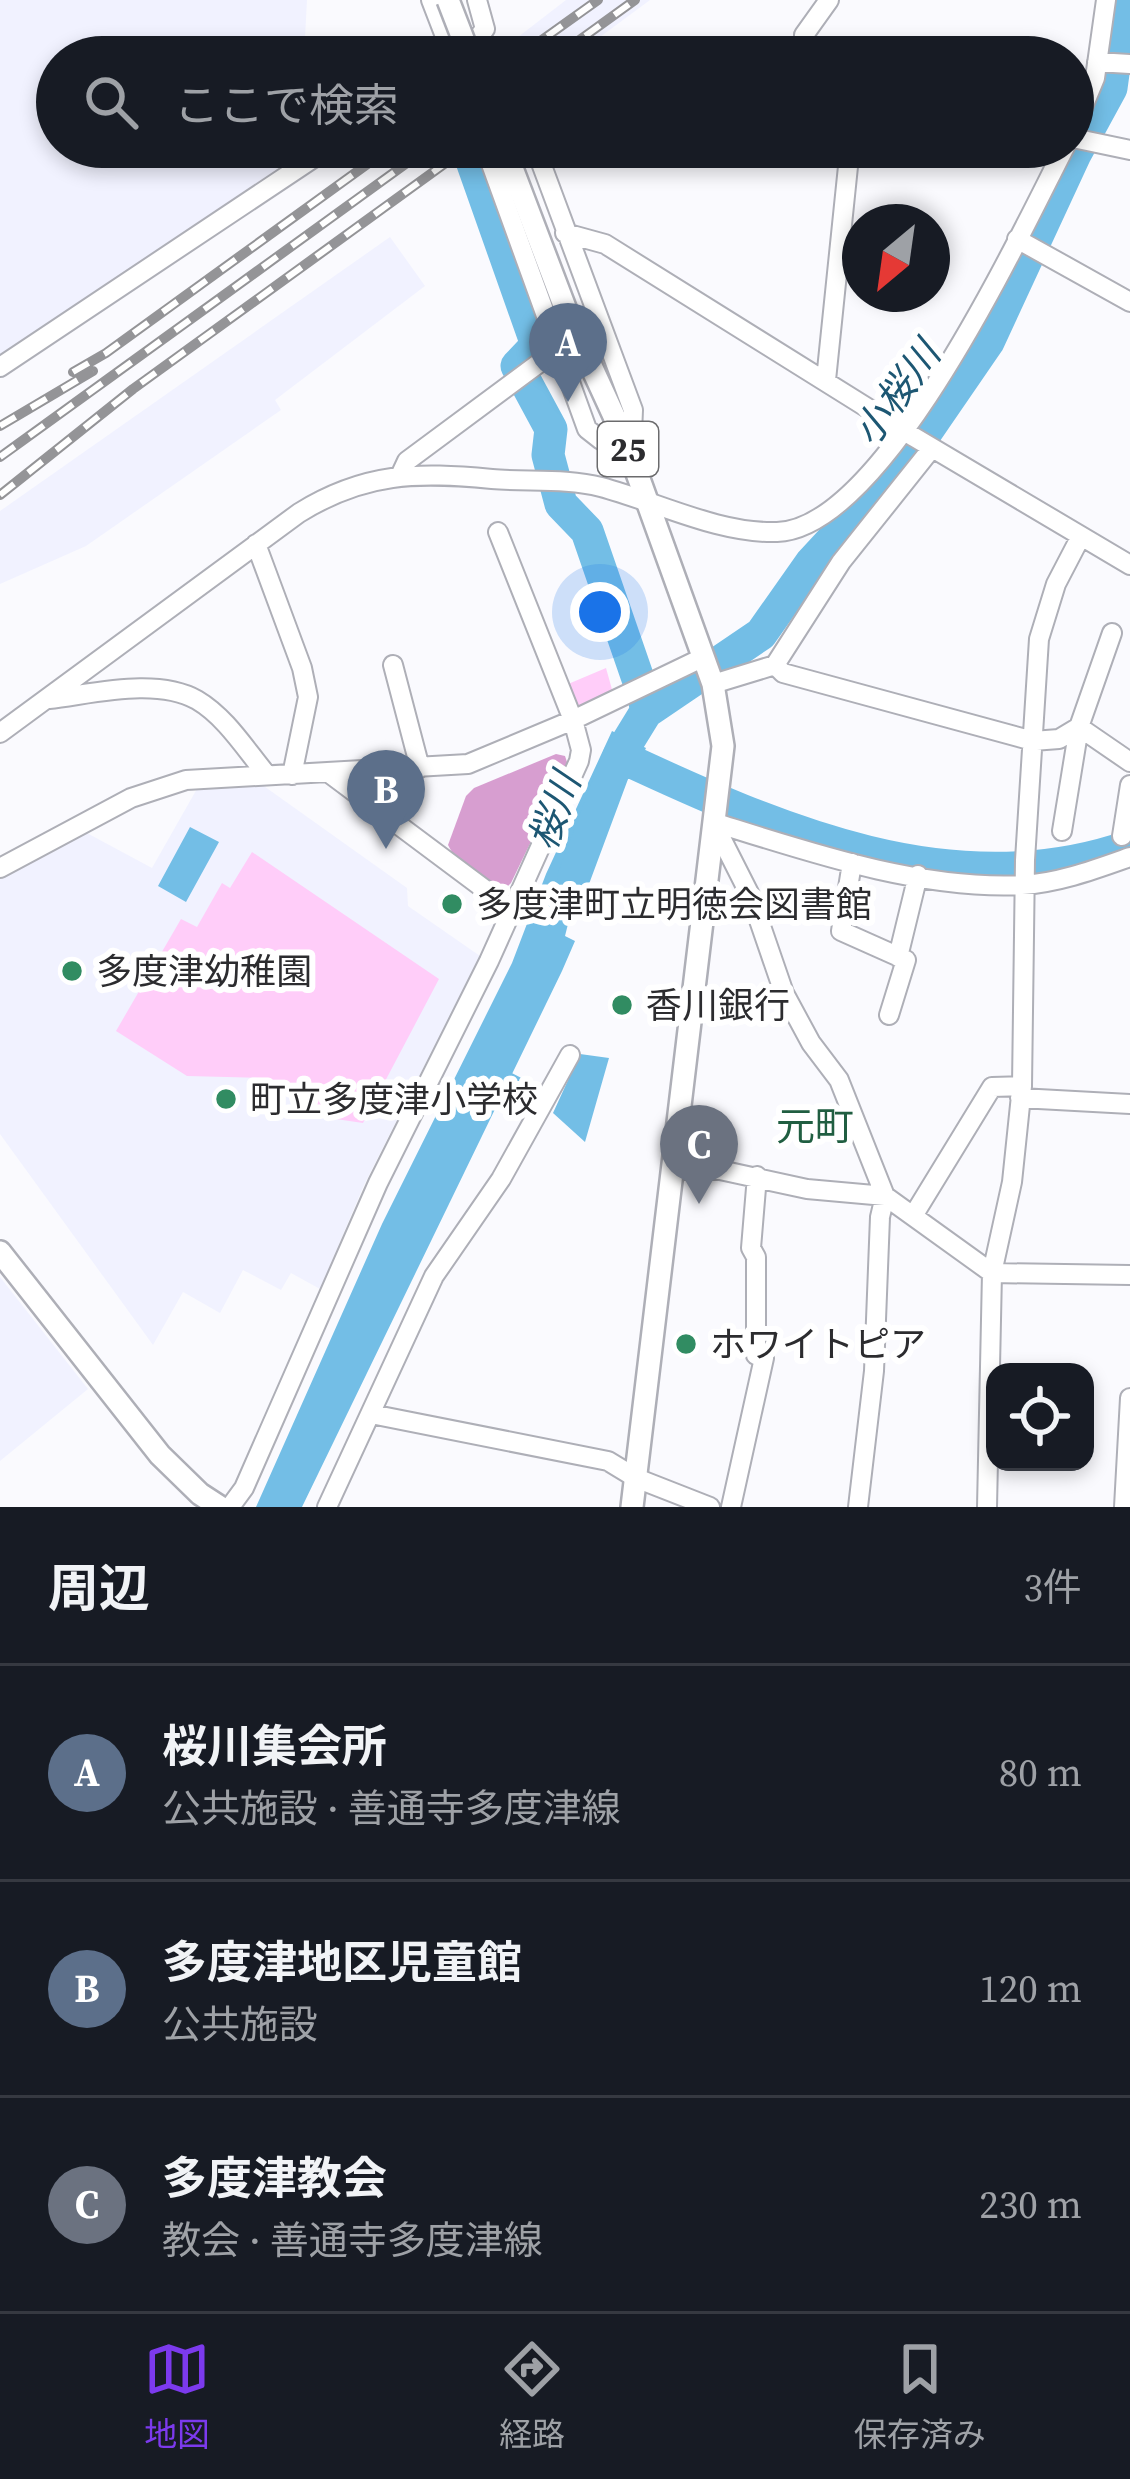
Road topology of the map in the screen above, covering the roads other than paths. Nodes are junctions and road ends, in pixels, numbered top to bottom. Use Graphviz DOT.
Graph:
graph roads {
  1 [pos="431,0"];
  2 [pos="448,0"];
  3 [pos="477,0"];
  4 [pos="829,0"];
  5 [pos="1106,0"];
  6 [pos="804,35"];
  7 [pos="451,36"];
  8 [pos="457,36"];
  9 [pos="479,36"];
  10 [pos="1101,62"];
  11 [pos="1128,64"];
  12 [pos="1094,82"];
  13 [pos="1094,143"];
  14 [pos="1130,150"];
  15 [pos="298,168"];
  16 [pos="499,168"];
  17 [pos="502,168"];
  18 [pos="542,168"];
  19 [pos="848,168"];
  20 [pos="1062,168"];
  21 [pos="565,233"];
  22 [pos="1027,244"];
  23 [pos="1130,302"];
  24 [pos="558,350"];
  25 [pos="0,367"];
  26 [pos="826,380"];
  27 [pos="625,440"];
  28 [pos="920,441"];
  29 [pos="400,476"];
  30 [pos="646,500"];
  31 [pos="498,532"];
  32 [pos="1081,536"];
  33 [pos="256,544"];
  34 [pos="1130,566"];
  35 [pos="1112,633"];
  36 [pos="703,659"];
  37 [pos="393,665"];
  38 [pos="775,665"];
  39 [pos="712,683"];
  40 [pos="46,700"];
  41 [pos="573,720"];
  42 [pos="1079,727"];
  43 [pos="0,733"];
  44 [pos="1033,741"];
  45 [pos="1130,762"];
  46 [pos="420,768"];
  47 [pos="329,773"];
  48 [pos="267,775"];
  49 [pos="292,775"];
  50 [pos="1130,785"];
  51 [pos="713,822"];
  52 [pos="1061,831"];
  53 [pos="1122,836"];
  54 [pos="1130,857"];
  55 [pos="852,863"];
  56 [pos="0,868"];
  57 [pos="918,875"];
  58 [pos="1025,885"];
  59 [pos="511,909"];
  60 [pos="898,957"];
  61 [pos="889,1015"];
  62 [pos="570,1054"];
  63 [pos="1021,1092"];
  64 [pos="1130,1103"];
  65 [pos="674,1170"];
  66 [pos="757,1176"];
  67 [pos="885,1196"];
  68 [pos="913,1216"];
  69 [pos="0,1252"];
  70 [pos="992,1273"];
  71 [pos="1130,1275"];
  72 [pos="1130,1398"];
  73 [pos="371,1414"];
  74 [pos="637,1478"];
  75 [pos="220,1507"];
  76 [pos="230,1507"];
  77 [pos="327,1507"];
  78 [pos="632,1507"];
  79 [pos="710,1507"];
  80 [pos="731,1507"];
  81 [pos="858,1507"];
  82 [pos="987,1507"];
  83 [pos="1124,1507"];
  1 -- 7 [label="street"];
  2 -- 8 [label="main road, bridge"];
  3 -- 9 [label="street"];
  4 -- 6 [label="street"];
  5 -- 10 [label="street"];
  10 -- 11 [label="street"];
  10 -- 12 [label="street"];
  13 -- 14 [label="street"];
  15 -- 25 [label="street"];
  16 -- 24 [label="street"];
  17 -- 27 [label="main road, 25"];
  18 -- 21 [label="street"];
  19 -- 26 [label="street"];
  20 -- 22 [label="street"];
  21 -- 26 [label="street"];
  21 -- 27 [label="street"];
  22 -- 23 [label="street"];
  22 -- 28 [label="street"];
  24 -- 27 [label="street"];
  24 -- 29 [label="street"];
  26 -- 28 [label="street"];
  27 -- 30 [label="main road, 25"];
  28 -- 30 [label="street"];
  28 -- 32 [label="street"];
  28 -- 38 [label="street"];
  29 -- 30 [label="street"];
  29 -- 33 [label="street"];
  30 -- 36 [label="main road, 25"];
  31 -- 41 [label="street"];
  32 -- 34 [label="street"];
  32 -- 44 [label="street"];
  33 -- 40 [label="street"];
  33 -- 49 [label="street"];
  35 -- 42 [label="street"];
  36 -- 39 [label="main road, 25"];
  36 -- 41 [label="street"];
  37 -- 46 [label="street"];
  38 -- 39 [label="street"];
  38 -- 44 [label="street"];
  39 -- 51 [label="main road, 25"];
  40 -- 43 [label="street"];
  40 -- 48 [label="street"];
  41 -- 46 [label="street"];
  41 -- 59 [label="street"];
  42 -- 44 [label="street"];
  42 -- 45 [label="street"];
  42 -- 52 [label="street"];
  44 -- 58 [label="street"];
  46 -- 47 [label="street"];
  47 -- 49 [label="street"];
  47 -- 59 [label="street"];
  48 -- 49 [label="street"];
  48 -- 56 [label="street"];
  50 -- 53 [label="street"];
  51 -- 55 [label="street"];
  51 -- 65 [label="main road, 25"];
  51 -- 67 [label="street"];
  54 -- 58 [label="street"];
  55 -- 57 [label="street"];
  55 -- 60 [label="street"];
  57 -- 58 [label="street"];
  57 -- 60 [label="street"];
  58 -- 63 [label="street"];
  59 -- 76 [label="street"];
  60 -- 61 [label="street"];
  62 -- 73 [label="street"];
  63 -- 64 [label="street"];
  63 -- 68 [label="street"];
  63 -- 70 [label="street"];
  65 -- 66 [label="street"];
  65 -- 74 [label="main road, 25"];
  66 -- 67 [label="street"];
  66 -- 80 [label="street"];
  67 -- 68 [label="street"];
  67 -- 81 [label="street"];
  68 -- 70 [label="street"];
  69 -- 75 [label="main road"];
  70 -- 71 [label="street"];
  70 -- 82 [label="street"];
  72 -- 83 [label="street"];
  73 -- 74 [label="street"];
  73 -- 77 [label="street"];
  74 -- 78 [label="main road, 25"];
  74 -- 79 [label="street"];
}
